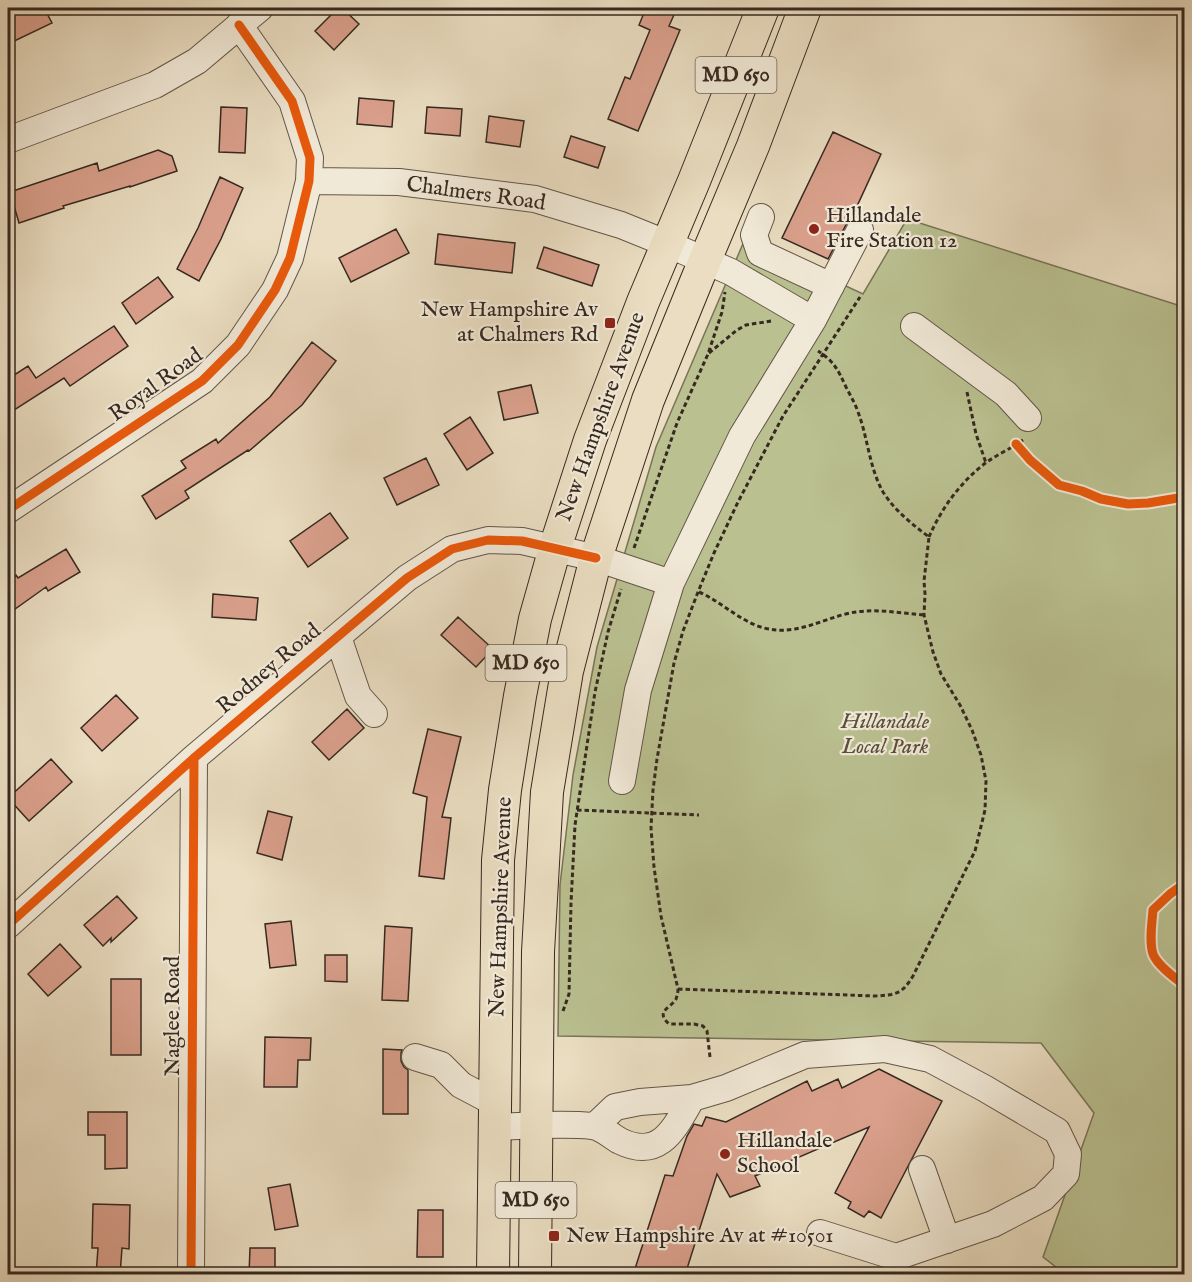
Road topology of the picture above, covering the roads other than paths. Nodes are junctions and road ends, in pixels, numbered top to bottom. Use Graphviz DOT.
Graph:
graph roads {
  1 [pos="260,8"];
  2 [pos="763,8"];
  3 [pos="805,8"];
  4 [pos="239,26"];
  5 [pos="8,140"];
  6 [pos="309,181"];
  7 [pos="761,217"];
  8 [pos="860,230"];
  9 [pos="668,244"];
  10 [pos="723,281"];
  11 [pos="831,286"];
  12 [pos="914,326"];
  13 [pos="806,330"];
  14 [pos="1028,418"];
  15 [pos="8,510"];
  16 [pos="555,548"];
  17 [pos="596,558"];
  18 [pos="671,584"];
  19 [pos="338,637"];
  20 [pos="374,714"];
  21 [pos="194,758"];
  22 [pos="622,781"];
  23 [pos="8,925"];
  24 [pos="415,1057"];
  25 [pos="692,1098"];
  26 [pos="495,1115"];
  27 [pos="537,1126"];
  28 [pos="595,1126"];
  29 [pos="922,1169"];
  30 [pos="820,1233"];
  31 [pos="946,1240"];
  32 [pos="191,1275"];
  33 [pos="493,1275"];
  34 [pos="535,1275"];
  1 -- 4 [label="street"];
  2 -- 9 [label="main road, New Hampshire Avenue / MD 650"];
  3 -- 10 [label="main road, New Hampshire Avenue / MD 650"];
  4 -- 5 [label="street"];
  4 -- 6 [label="street, Royal Road"];
  6 -- 9 [label="street, Chalmers Road"];
  6 -- 15 [label="street, Royal Road"];
  7 -- 11 [label="street"];
  8 -- 11 [label="street"];
  9 -- 10 [label="street, Chalmers Road"];
  9 -- 16 [label="main road, New Hampshire Avenue / MD 650"];
  10 -- 13 [label="street, Chalmers Road"];
  10 -- 17 [label="main road, New Hampshire Avenue / MD 650"];
  11 -- 13 [label="street"];
  12 -- 14 [label="street"];
  13 -- 18 [label="street"];
  16 -- 17 [label="street, Rodney Road"];
  16 -- 19 [label="street, Rodney Road"];
  16 -- 26 [label="main road, New Hampshire Avenue / MD 650"];
  17 -- 18 [label="street, Rodney Road"];
  17 -- 27 [label="main road, New Hampshire Avenue / MD 650"];
  18 -- 22 [label="street"];
  19 -- 20 [label="street"];
  19 -- 21 [label="street, Rodney Road"];
  21 -- 23 [label="street, Rodney Road"];
  21 -- 32 [label="street, Naglee Road"];
  24 -- 26 [label="street"];
  25 -- 28 [label="street"];
  25 -- 28 [label="street"];
  25 -- 31 [label="street"];
  26 -- 27 [label="street"];
  26 -- 33 [label="main road, New Hampshire Avenue / MD 650"];
  27 -- 28 [label="street"];
  27 -- 34 [label="main road, New Hampshire Avenue / MD 650"];
  29 -- 31 [label="street"];
  30 -- 31 [label="street"];
}
